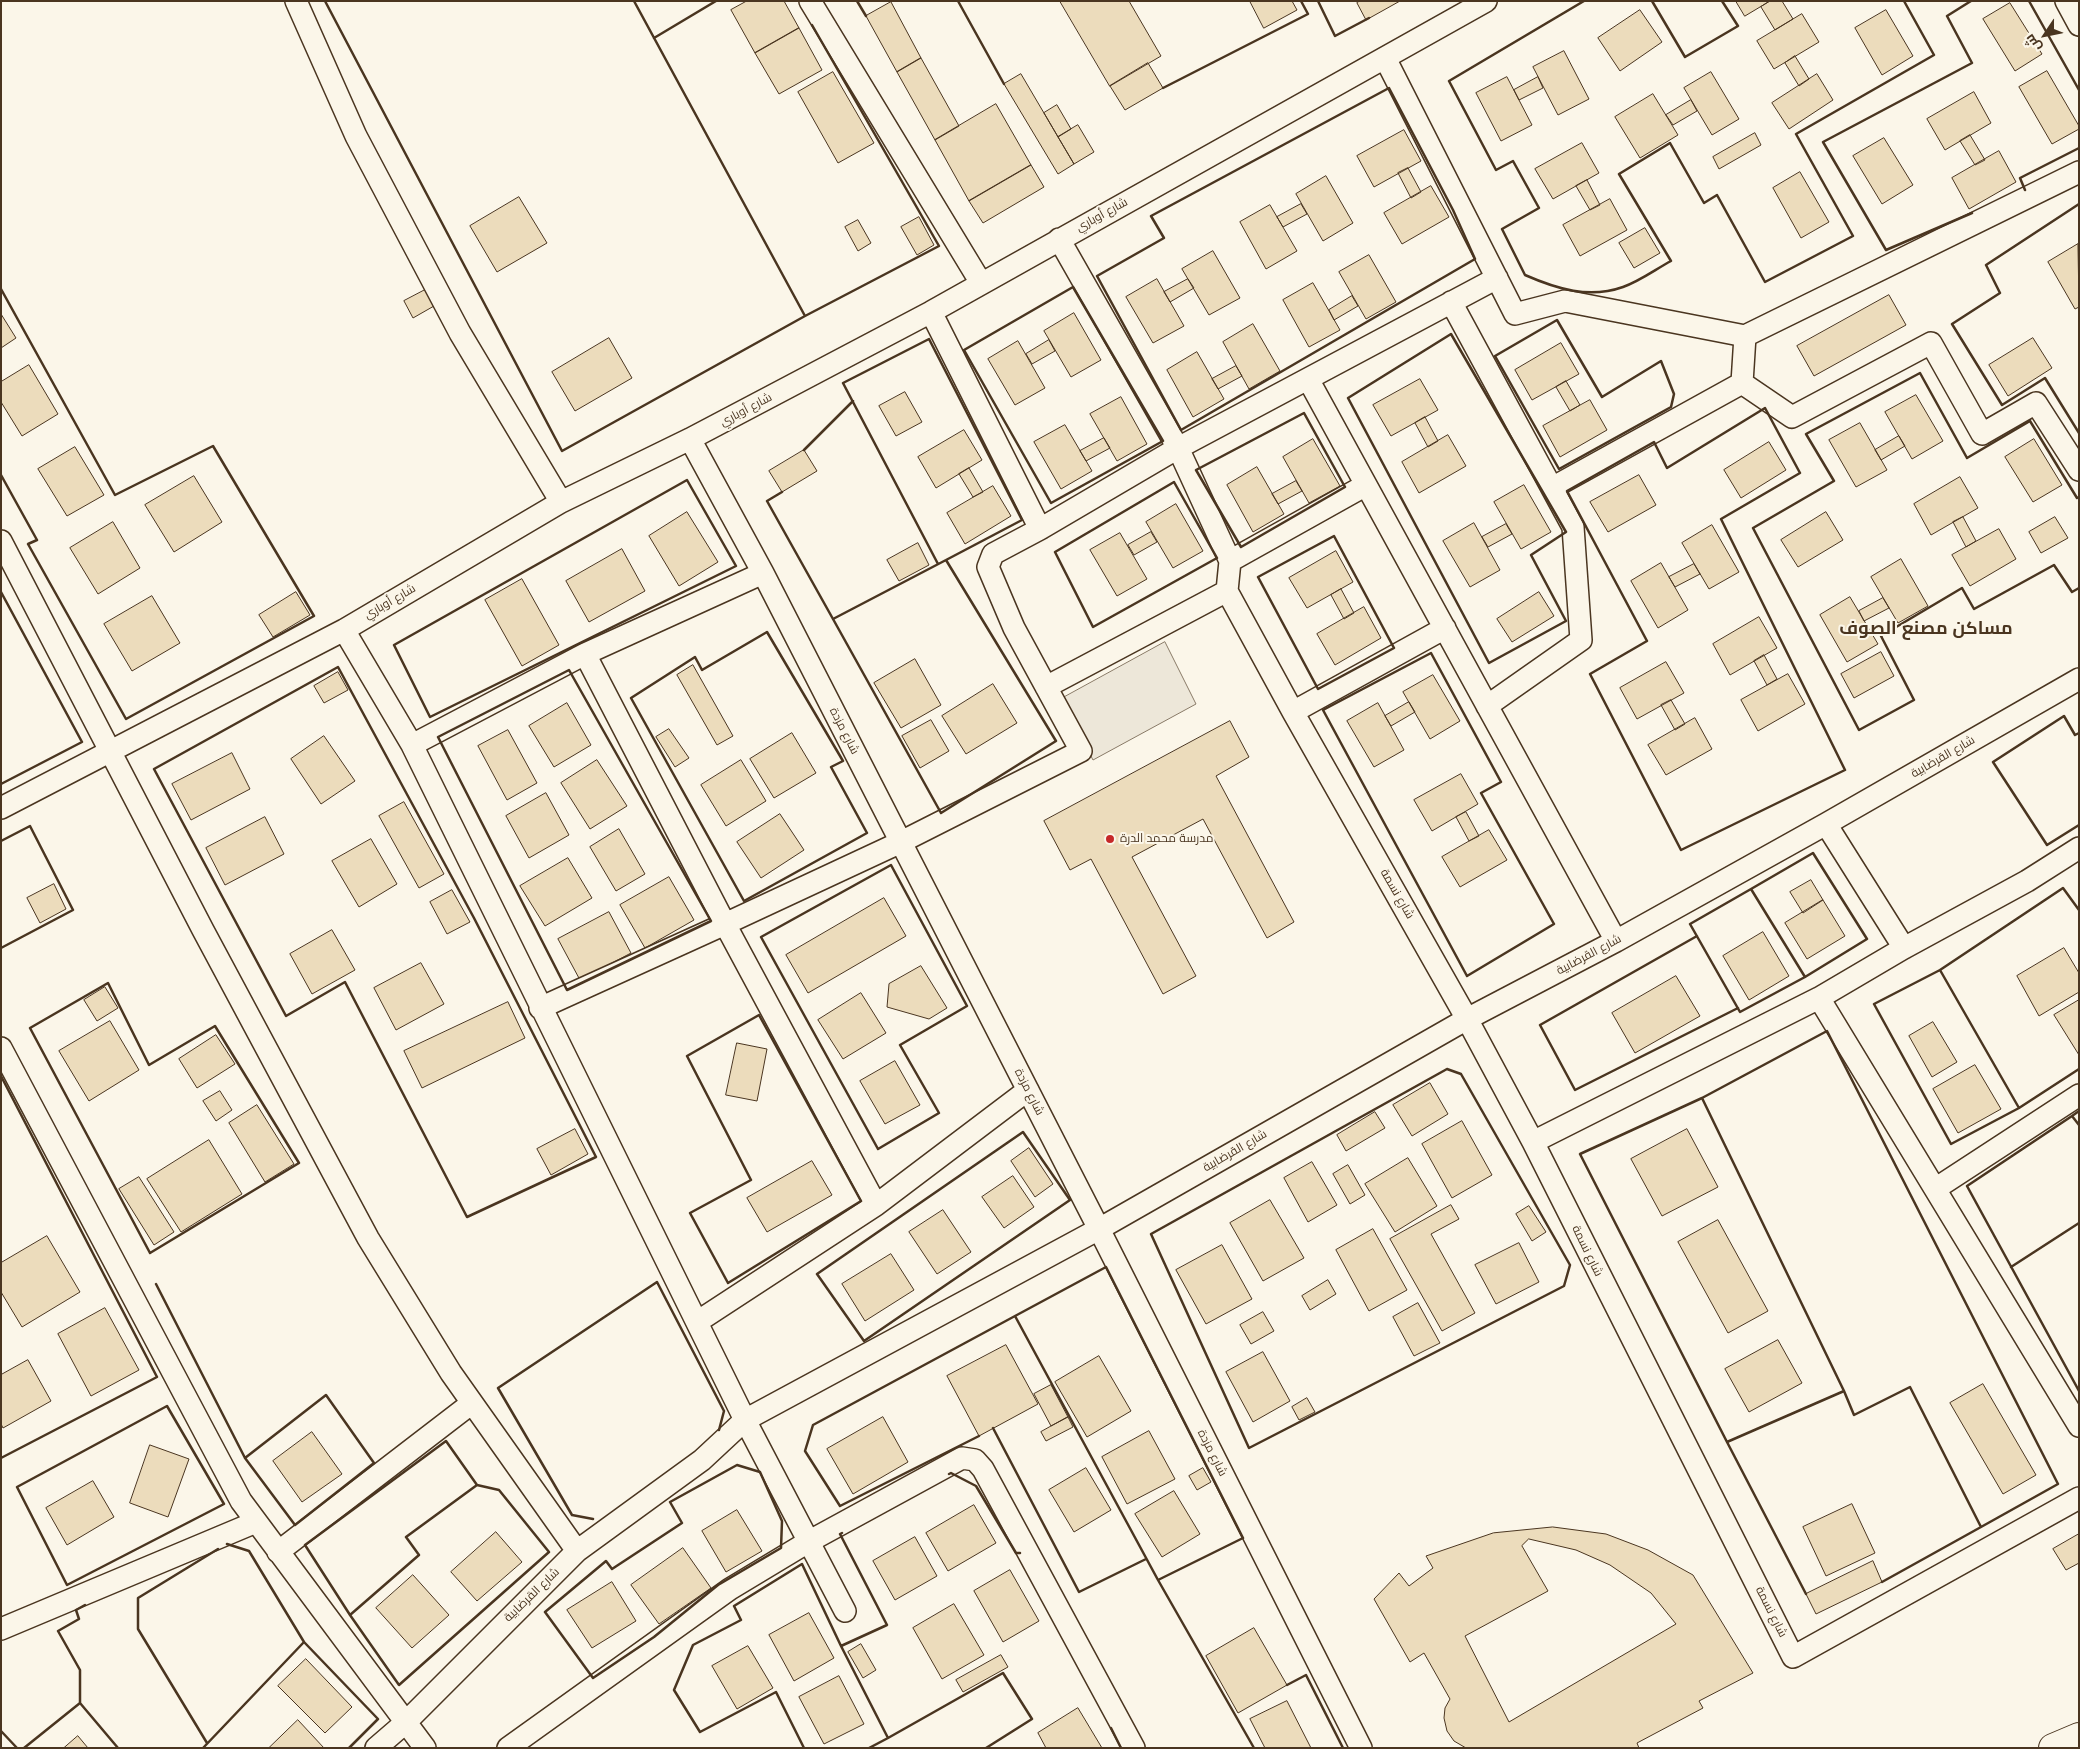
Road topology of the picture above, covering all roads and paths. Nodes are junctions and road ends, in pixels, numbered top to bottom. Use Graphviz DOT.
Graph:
graph roads {
  1 [pos="296,1"];
  2 [pos="810,1"];
  3 [pos="1486,1"];
  4 [pos="2066,1"];
  5 [pos="2079,25"];
  6 [pos="1385,58"];
  7 [pos="2079,172"];
  8 [pos="1059,239"];
  9 [pos="1497,278"];
  10 [pos="981,283"];
  11 [pos="1451,302"];
  12 [pos="931,312"];
  13 [pos="1745,336"];
  14 [pos="1308,379"];
  15 [pos="1742,383"];
  16 [pos="690,439"];
  17 [pos="1178,448"];
  18 [pos="2079,470"];
  19 [pos="1366,485"];
  20 [pos="1552,488"];
  21 [pos="560,502"];
  22 [pos="1040,528"];
  23 [pos="1,540"];
  24 [pos="1230,561"];
  25 [pos="763,573"];
  26 [pos="1227,590"];
  27 [pos="1445,628"];
  28 [pos="344,630"];
  29 [pos="585,654"];
  30 [pos="2079,679"];
  31 [pos="1046,687"];
  32 [pos="1487,706"];
  33 [pos="1293,712"];
  34 [pos="412,745"];
  35 [pos="110,750"];
  36 [pos="1,808"];
  37 [pos="1826,824"];
  38 [pos="900,842"];
  39 [pos="2079,848"];
  40 [pos="725,924"];
  41 [pos="1616,941"];
  42 [pos="1904,948"];
  43 [pos="1819,998"];
  44 [pos="540,1008"];
  45 [pos="1467,1019"];
  46 [pos="1,1048"];
  47 [pos="1028,1090"];
  48 [pos="2079,1095"];
  49 [pos="1534,1142"];
  50 [pos="1935,1189"];
  51 [pos="876,1205"];
  52 [pos="1099,1229"];
  53 [pos="697,1322"];
  54 [pos="472,1403"];
  55 [pos="745,1420"];
  56 [pos="2079,1426"];
  57 [pos="2079,1498"];
  58 [pos="256,1522"];
  59 [pos="808,1542"];
  60 [pos="577,1551"];
  61 [pos="278,1552"];
  62 [pos="845,1611"];
  63 [pos="1,1630"];
  64 [pos="405,1722"];
  65 [pos="2079,1737"];
  66 [pos="376,1748"];
  67 [pos="425,1748"];
  68 [pos="508,1748"];
  69 [pos="1134,1748"];
  70 [pos="1361,1748"];
  71 [pos="2053,1748"];
  1 -- 21 [label="street"];
  2 -- 10 [label="street"];
  3 -- 6 [label="street, شارع أوباري"];
  4 -- 5 [label="street"];
  6 -- 8 [label="street, شارع أوباري"];
  6 -- 9 [label="street"];
  7 -- 13 [label="street"];
  8 -- 10 [label="street, شارع أوباري"];
  8 -- 17 [label="street"];
  9 -- 11 [label="street"];
  9 -- 13 [label="street"];
  10 -- 12 [label="street, شارع أوباري"];
  11 -- 14 [label="street"];
  11 -- 20 [label="street"];
  12 -- 16 [label="street, شارع أوباري"];
  12 -- 22 [label="street"];
  13 -- 15 [label="street"];
  14 -- 17 [label="street"];
  14 -- 19 [label="street"];
  15 -- 18 [label="street"];
  15 -- 20 [label="street"];
  16 -- 21 [label="street, شارع أوباري"];
  16 -- 25 [label="street, شارع مزدة"];
  17 -- 22 [label="street"];
  17 -- 24 [label="street"];
  19 -- 24 [label="street"];
  19 -- 27 [label="street"];
  20 -- 32 [label="street"];
  21 -- 28 [label="street, شارع أوباري"];
  22 -- 31 [label="street"];
  23 -- 35 [label="street"];
  24 -- 26 [label="street"];
  25 -- 29 [label="street"];
  25 -- 38 [label="street, شارع مزدة"];
  26 -- 31 [label="street"];
  26 -- 33 [label="street, شارع نسمة"];
  27 -- 32 [label="street"];
  27 -- 33 [label="street"];
  28 -- 34 [label="street"];
  28 -- 35 [label="street, شارع أوباري"];
  29 -- 34 [label="street"];
  29 -- 40 [label="street"];
  30 -- 37 [label="street, شارع القرضابية"];
  31 -- 38 [label="street"];
  32 -- 41 [label="street"];
  33 -- 45 [label="street, شارع نسمة"];
  34 -- 44 [label="street"];
  35 -- 36 [label="street, شارع أوباري"];
  35 -- 54 [label="street"];
  37 -- 41 [label="street, شارع القرضابية"];
  37 -- 42 [label="street"];
  38 -- 40 [label="street"];
  38 -- 47 [label="street, شارع مزدة"];
  39 -- 42 [label="street"];
  40 -- 44 [label="street"];
  40 -- 51 [label="street"];
  41 -- 45 [label="street, شارع القرضابية"];
  42 -- 43 [label="street"];
  43 -- 49 [label="street"];
  43 -- 50 [label="street"];
  44 -- 53 [label="street"];
  45 -- 49 [label="street, شارع نسمة"];
  45 -- 52 [label="street, شارع القرضابية"];
  46 -- 58 [label="street"];
  47 -- 51 [label="street"];
  47 -- 52 [label="street, شارع مزدة"];
  48 -- 50 [label="street"];
  49 -- 57 [label="street, شارع نسمة"];
  50 -- 56 [label="street"];
  51 -- 53 [label="street"];
  52 -- 55 [label="street, شارع القرضابية"];
  52 -- 70 [label="street, شارع مزدة"];
  53 -- 55 [label="street"];
  54 -- 60 [label="street"];
  54 -- 61 [label="street"];
  55 -- 59 [label="street"];
  55 -- 60 [label="street, شارع القرضابية"];
  58 -- 61 [label="street"];
  58 -- 63 [label="street"];
  59 -- 62 [label="street"];
  59 -- 68 [label="street"];
  59 -- 69 [label="street"];
  60 -- 64 [label="street, شارع القرضابية"];
  61 -- 64 [label="street"];
  64 -- 66 [label="street, شارع القرضابية"];
  64 -- 67 [label="street"];
  65 -- 71 [label="highway"];
}
